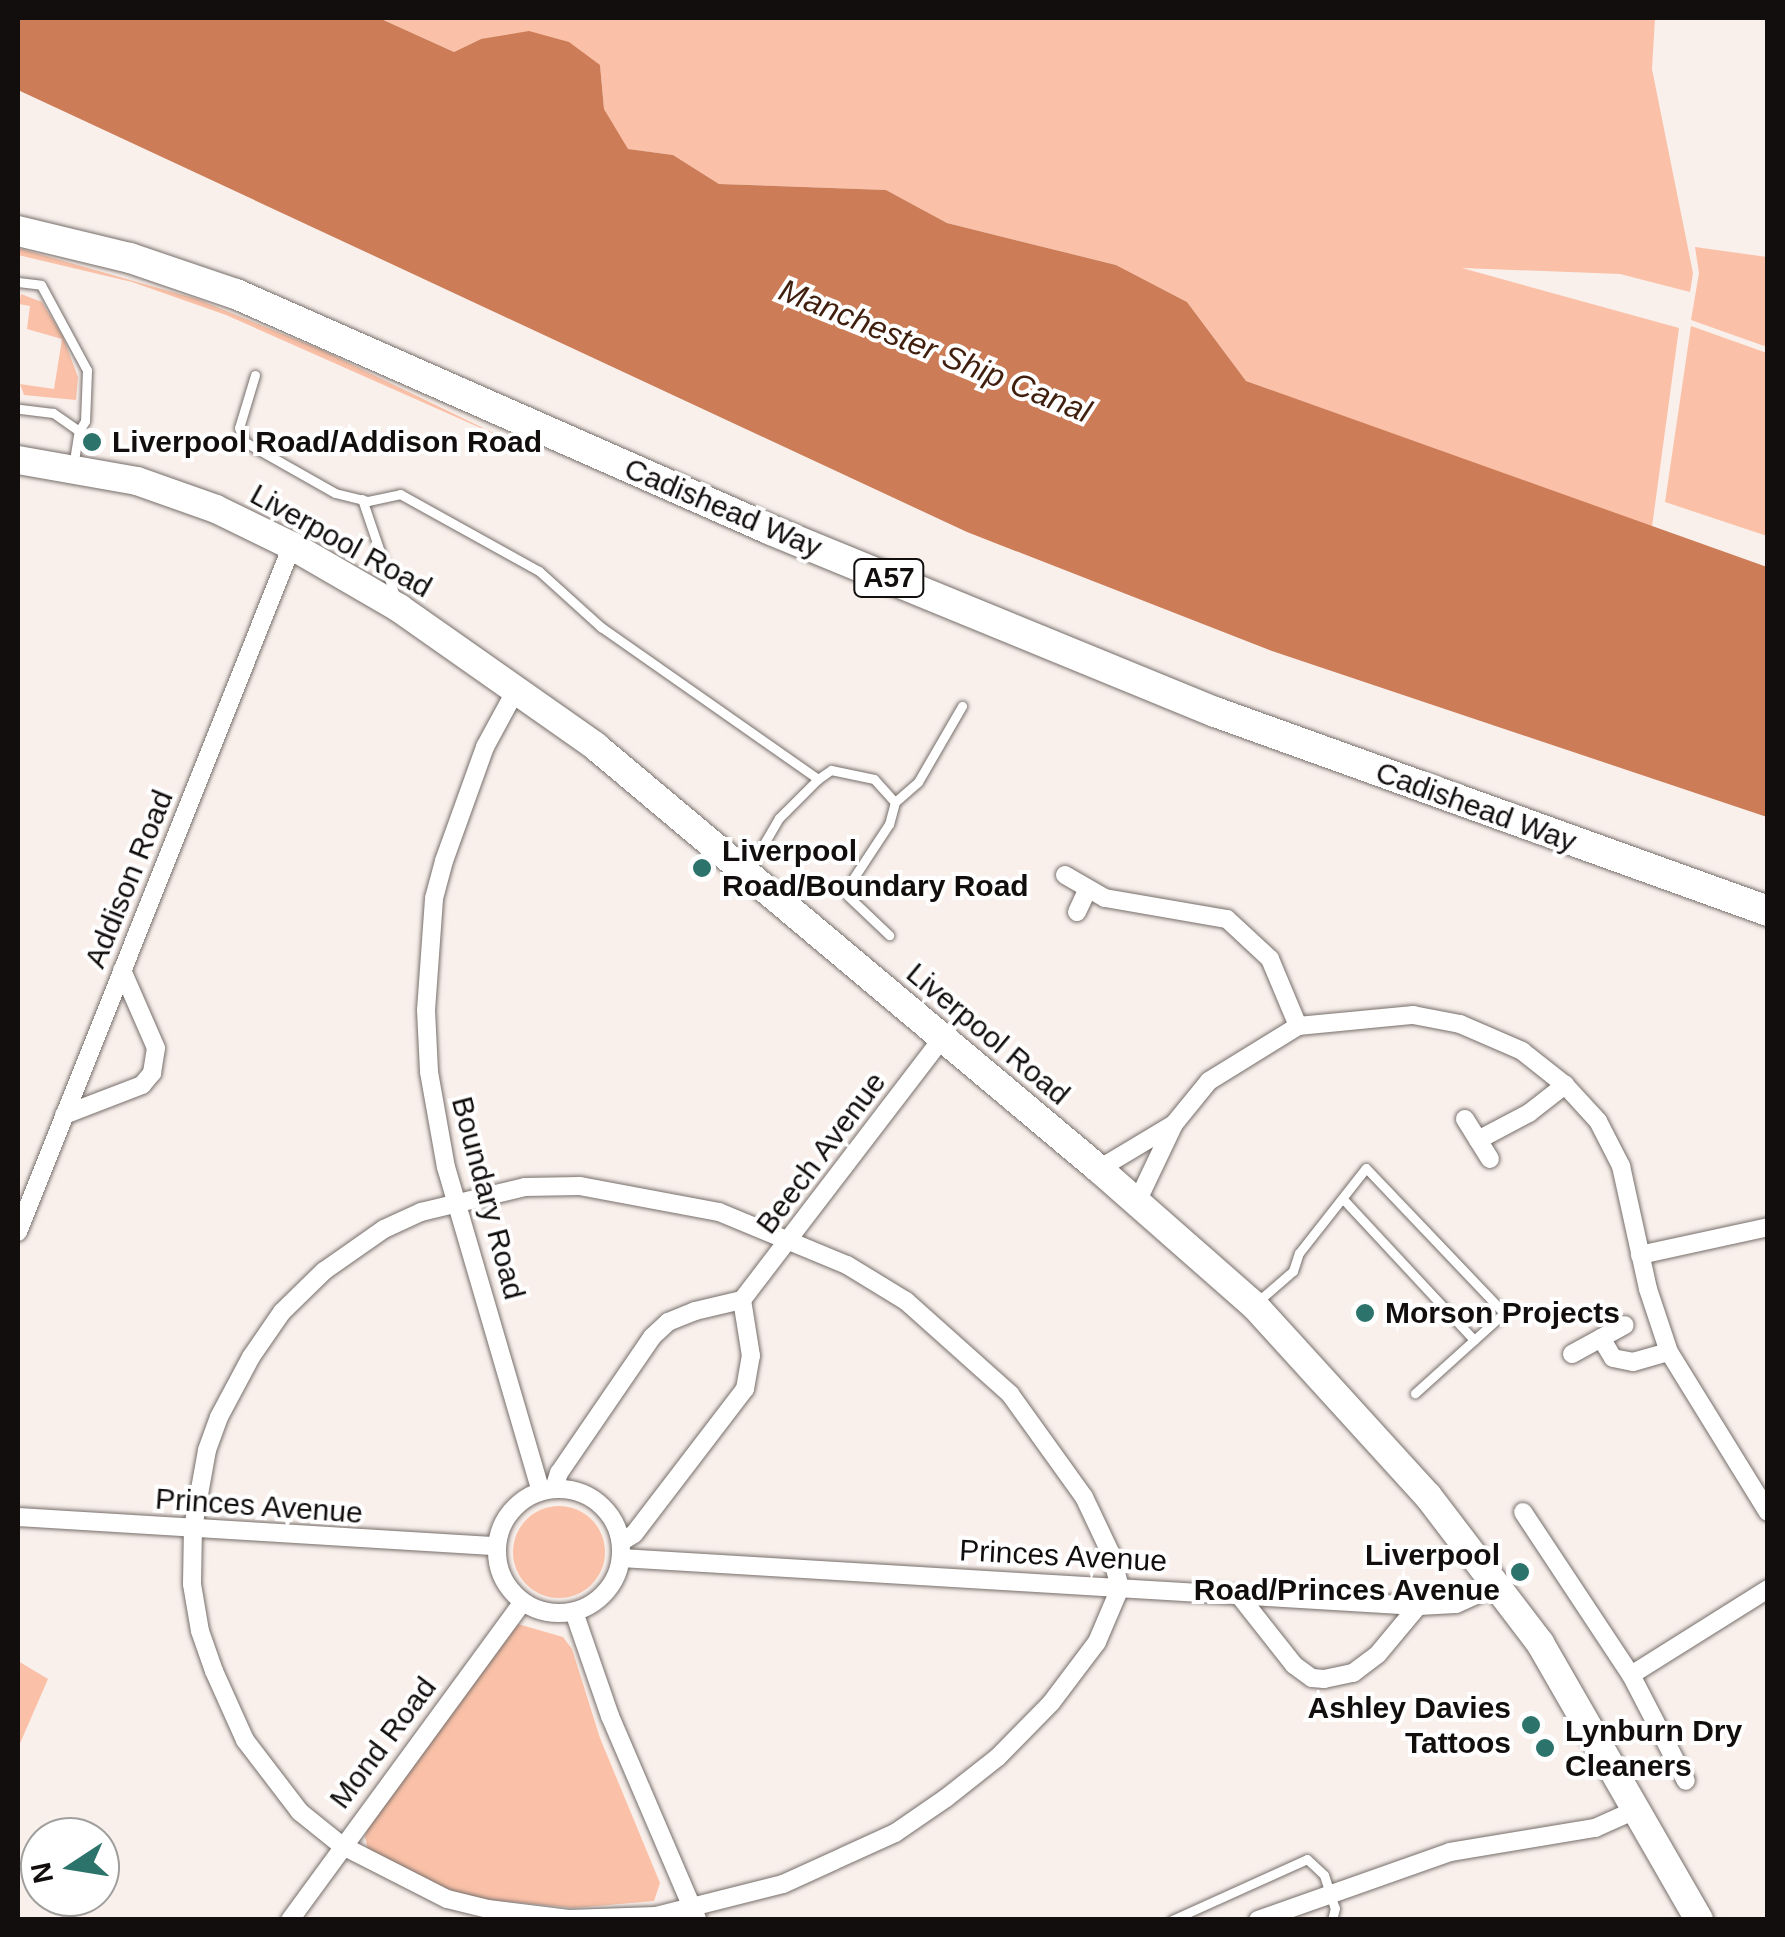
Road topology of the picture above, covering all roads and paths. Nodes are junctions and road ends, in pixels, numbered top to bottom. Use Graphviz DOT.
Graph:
graph roads {
  1 [pos="18,230"];
  2 [pos="18,282"];
  3 [pos="255,376"];
  4 [pos="18,408"];
  5 [pos="79,431"];
  6 [pos="18,460"];
  7 [pos="73,470"];
  8 [pos="362,499"];
  9 [pos="292,546"];
  10 [pos="399,608"];
  11 [pos="518,688"];
  12 [pos="962,706"];
  13 [pos="818,780"];
  14 [pos="895,802"];
  15 [pos="747,874"];
  16 [pos="1065,875"];
  17 [pos="1087,891"];
  18 [pos="1768,910"];
  19 [pos="1077,912"];
  20 [pos="889,935"];
  21 [pos="122,970"];
  22 [pos="1298,1026"];
  23 [pos="942,1038"];
  24 [pos="1564,1085"];
  25 [pos="64,1115"];
  26 [pos="1465,1119"];
  27 [pos="1174,1124"];
  28 [pos="1478,1140"];
  29 [pos="1490,1159"];
  30 [pos="1100,1169"];
  31 [pos="1344,1200"];
  32 [pos="456,1202"];
  33 [pos="1137,1202"];
  34 [pos="1768,1228"];
  35 [pos="18,1232"];
  36 [pos="790,1238"];
  37 [pos="1640,1255"];
  38 [pos="742,1300"];
  39 [pos="1254,1305"];
  40 [pos="1625,1325"];
  41 [pos="1601,1338"];
  42 [pos="1474,1340"];
  43 [pos="1669,1352"];
  44 [pos="1572,1354"];
  45 [pos="1416,1393"];
  46 [pos="548,1490"];
  47 [pos="1523,1512"];
  48 [pos="1768,1512"];
  49 [pos="18,1517"];
  50 [pos="192,1528"];
  51 [pos="496,1546"];
  52 [pos="621,1550"];
  53 [pos="1498,1585"];
  54 [pos="1120,1588"];
  55 [pos="1768,1589"];
  56 [pos="1238,1594"];
  57 [pos="522,1602"];
  58 [pos="1418,1606"];
  59 [pos="574,1612"];
  60 [pos="1630,1675"];
  61 [pos="1686,1782"];
  62 [pos="1635,1810"];
  63 [pos="340,1845"];
  64 [pos="1330,1893"];
  65 [pos="694,1915"];
  66 [pos="290,1920"];
  67 [pos="1172,1920"];
  68 [pos="1258,1920"];
  69 [pos="1332,1920"];
  70 [pos="1699,1920"];
  1 -- 18 [label="highway, Cadishead Way / A57"];
  2 -- 5 [label="lane"];
  3 -- 8 [label="lane"];
  4 -- 5 [label="lane"];
  5 -- 7 [label="lane"];
  6 -- 7 [label="main road, Liverpool Road"];
  7 -- 9 [label="main road, Liverpool Road"];
  8 -- 10 [label="lane"];
  8 -- 13 [label="lane"];
  9 -- 10 [label="main road, Liverpool Road"];
  9 -- 21 [label="street, Addison Road"];
  10 -- 11 [label="main road, Liverpool Road"];
  11 -- 15 [label="main road, Liverpool Road"];
  11 -- 32 [label="street, Boundary Road"];
  12 -- 14 [label="lane"];
  13 -- 14 [label="lane"];
  13 -- 15 [label="lane"];
  14 -- 20 [label="lane"];
  15 -- 23 [label="main road, Liverpool Road"];
  16 -- 17 [label="street"];
  17 -- 19 [label="street"];
  17 -- 22 [label="street"];
  21 -- 25 [label="street, Addison Road"];
  21 -- 25 [label="street"];
  22 -- 24 [label="street"];
  22 -- 27 [label="street"];
  23 -- 30 [label="main road, Liverpool Road"];
  23 -- 36 [label="street, Beech Avenue"];
  24 -- 28 [label="street"];
  24 -- 37 [label="street"];
  25 -- 35 [label="street, Addison Road"];
  26 -- 28 [label="street"];
  27 -- 30 [label="street"];
  27 -- 33 [label="street"];
  28 -- 29 [label="street"];
  30 -- 33 [label="main road, Liverpool Road"];
  31 -- 39 [label="lane"];
  31 -- 42 [label="lane"];
  31 -- 42 [label="lane"];
  32 -- 36 [label="street"];
  32 -- 46 [label="street, Boundary Road"];
  32 -- 50 [label="street"];
  33 -- 39 [label="main road, Liverpool Road"];
  34 -- 37 [label="street"];
  36 -- 38 [label="street, Beech Avenue"];
  36 -- 54 [label="street"];
  37 -- 43 [label="street"];
  38 -- 46 [label="street"];
  38 -- 52 [label="street"];
  39 -- 53 [label="main road, Liverpool Road"];
  40 -- 41 [label="street"];
  41 -- 43 [label="street"];
  41 -- 44 [label="street"];
  42 -- 45 [label="lane"];
  43 -- 48 [label="street"];
  46 -- 51 [label="street"];
  46 -- 52 [label="street"];
  47 -- 60 [label="street"];
  49 -- 50 [label="street, Princes Avenue"];
  50 -- 51 [label="street, Princes Avenue"];
  50 -- 63 [label="street"];
  51 -- 57 [label="street"];
  52 -- 54 [label="street, Princes Avenue"];
  52 -- 59 [label="street"];
  53 -- 58 [label="street, Princes Avenue"];
  53 -- 62 [label="main road, Liverpool Road"];
  54 -- 56 [label="street, Princes Avenue"];
  54 -- 65 [label="street"];
  55 -- 60 [label="street"];
  56 -- 58 [label="street, Princes Avenue"];
  56 -- 58 [label="street"];
  57 -- 59 [label="street"];
  57 -- 63 [label="street, Mond Road"];
  59 -- 65 [label="street"];
  60 -- 61 [label="street"];
  62 -- 64 [label="street"];
  62 -- 70 [label="main road, Liverpool Road"];
  63 -- 65 [label="street"];
  63 -- 66 [label="street, Mond Road"];
  64 -- 67 [label="lane"];
  64 -- 68 [label="street"];
  64 -- 69 [label="lane"];
}
